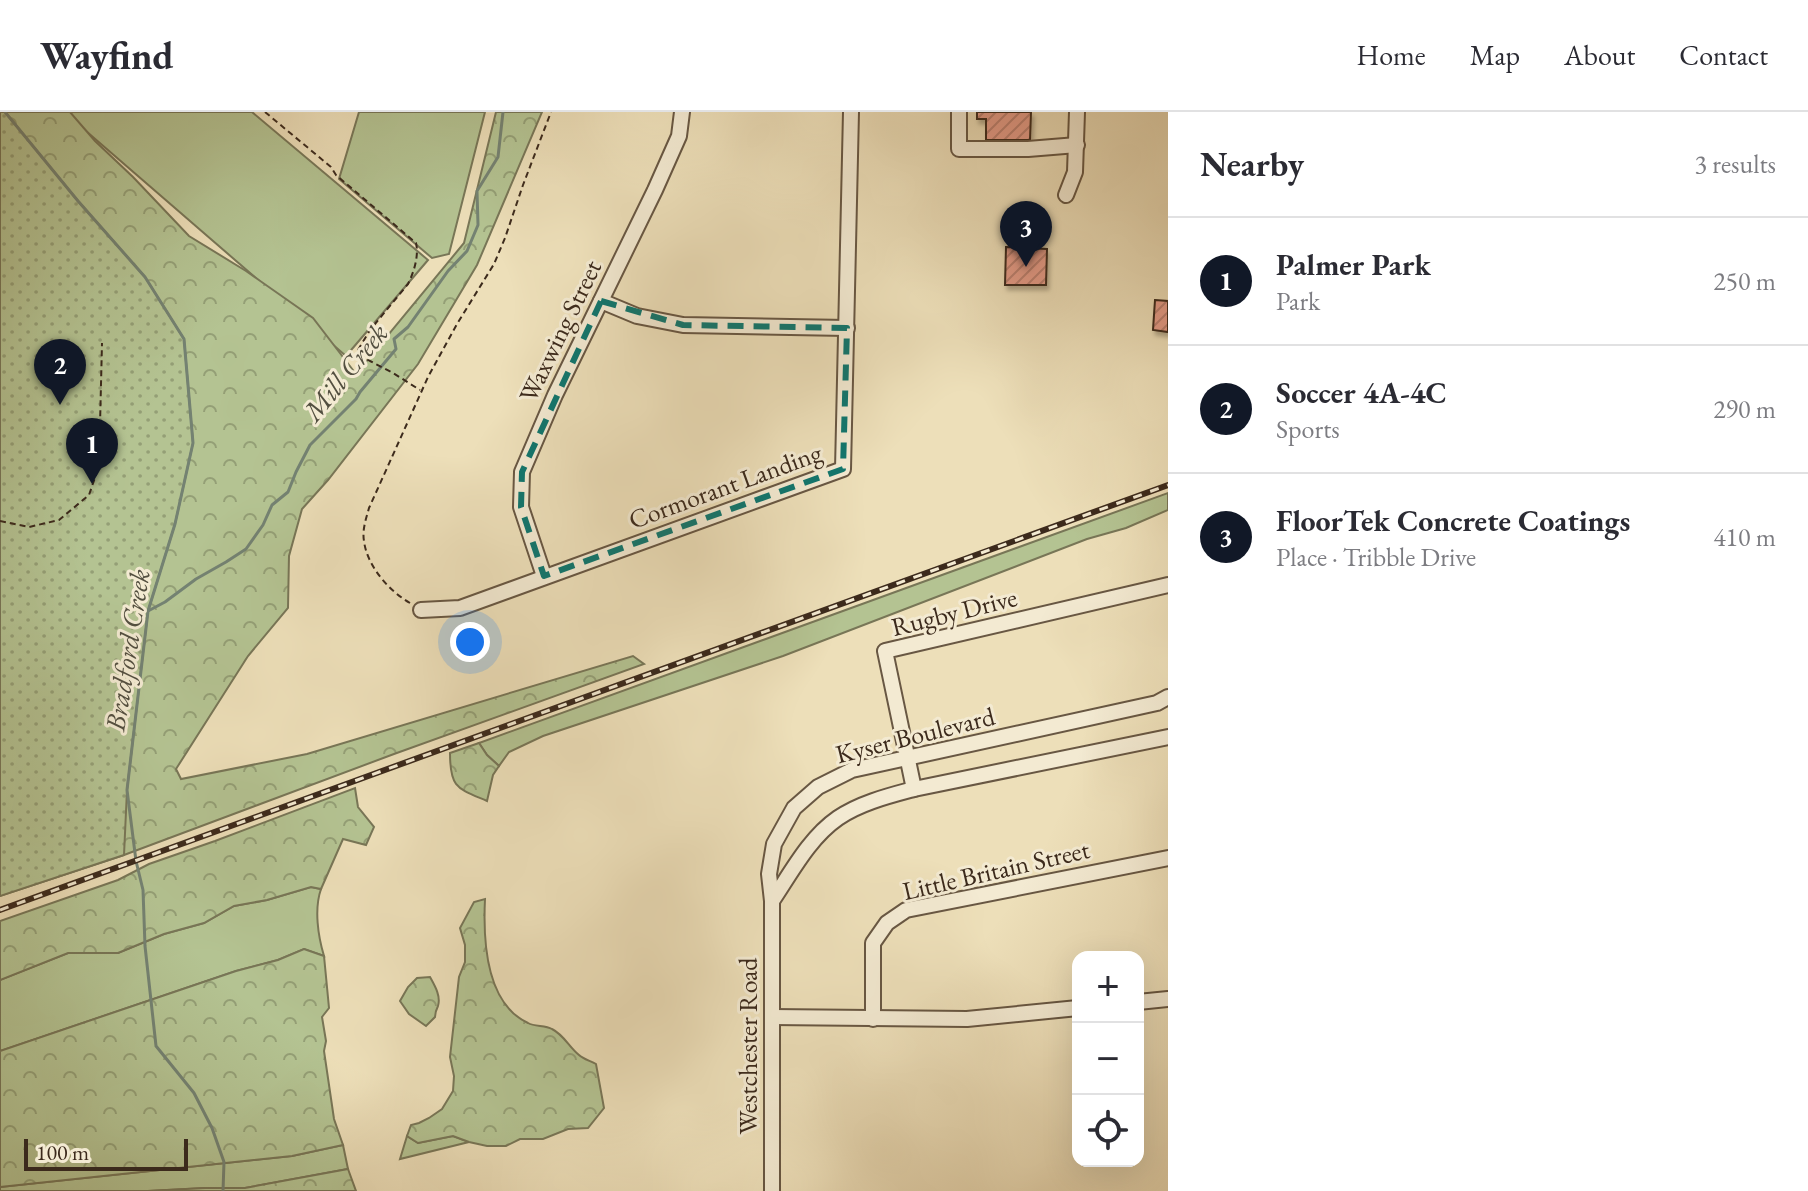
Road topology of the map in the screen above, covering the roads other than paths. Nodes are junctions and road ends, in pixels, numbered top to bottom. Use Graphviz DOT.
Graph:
graph roads {
  1 [pos="682,112"];
  2 [pos="851,112"];
  3 [pos="959,112"];
  4 [pos="1077,112"];
  5 [pos="1077,145"];
  6 [pos="1066,195"];
  7 [pos="601,301"];
  8 [pos="847,328"];
  9 [pos="544,576"];
  10 [pos="1168,585"];
  11 [pos="421,610"];
  12 [pos="1168,697"];
  13 [pos="1168,737"];
  14 [pos="908,758"];
  15 [pos="914,789"];
  16 [pos="1168,858"];
  17 [pos="772,901"];
  18 [pos="1168,999"];
  19 [pos="1144,1001"];
  20 [pos="1072,1009"];
  21 [pos="772,1017"];
  22 [pos="873,1019"];
  23 [pos="772,1191"];
  1 -- 7 [label="street, Waxwing Street"];
  2 -- 8 [label="street, Cormorant Landing"];
  3 -- 5 [label="street"];
  4 -- 5 [label="street"];
  5 -- 6 [label="street"];
  7 -- 8 [label="street"];
  7 -- 9 [label="street, Waxwing Street"];
  8 -- 9 [label="street, Cormorant Landing"];
  9 -- 11 [label="street, Cormorant Landing"];
  10 -- 14 [label="street, Rugby Drive"];
  12 -- 14 [label="street, Kyser Boulevard"];
  13 -- 15 [label="street, Kyser Boulevard"];
  14 -- 15 [label="street, Rugby Drive"];
  14 -- 17 [label="street, Kyser Boulevard"];
  15 -- 17 [label="street, Kyser Boulevard"];
  16 -- 22 [label="street, Little Britain Street"];
  17 -- 21 [label="street, Westchester Road"];
  18 -- 19 [label="street"];
  20 -- 22 [label="street"];
  21 -- 22 [label="street"];
  21 -- 23 [label="street, Westchester Road"];
}
